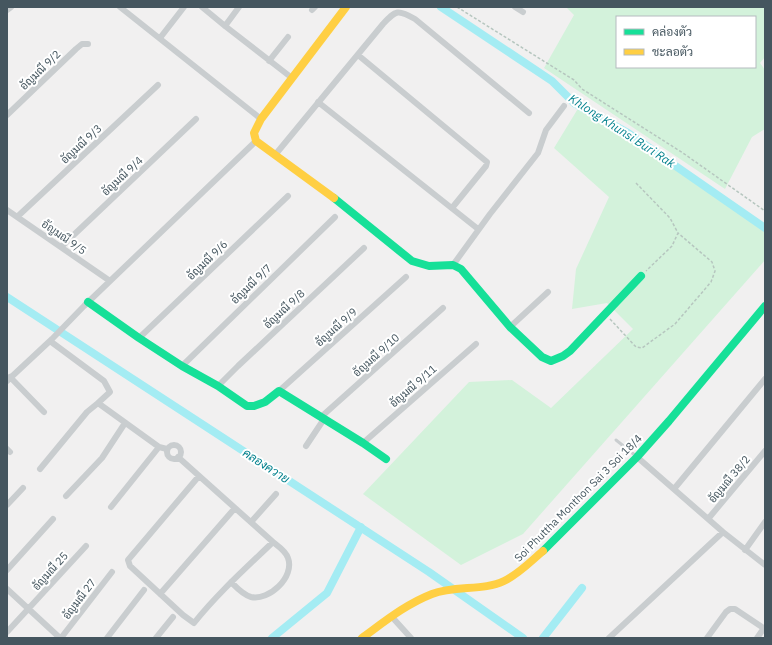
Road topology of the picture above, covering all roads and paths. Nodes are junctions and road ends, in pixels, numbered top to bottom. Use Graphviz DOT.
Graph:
graph roads {
  1 [pos="10,7"];
  2 [pos="120,7"];
  3 [pos="184,7"];
  4 [pos="202,7"];
  5 [pos="239,7"];
  6 [pos="346,7"];
  7 [pos="457,7"];
  8 [pos="515,7"];
  9 [pos="7,10"];
  10 [pos="522,12"];
  11 [pos="225,26"];
  12 [pos="288,37"];
  13 [pos="160,38"];
  14 [pos="88,44"];
  15 [pos="358,56"];
  16 [pos="269,61"];
  17 [pos="292,78"];
  18 [pos="158,85"];
  19 [pos="318,102"];
  20 [pos="564,106"];
  21 [pos="530,113"];
  22 [pos="7,115"];
  23 [pos="196,119"];
  24 [pos="261,119"];
  25 [pos="256,141"];
  26 [pos="275,155"];
  27 [pos="636,183"];
  28 [pos="288,196"];
  29 [pos="452,208"];
  30 [pos="7,210"];
  31 [pos="765,211"];
  32 [pos="335,217"];
  33 [pos="18,218"];
  34 [pos="478,229"];
  35 [pos="678,233"];
  36 [pos="61,247"];
  37 [pos="364,248"];
  38 [pos="453,265"];
  39 [pos="641,276"];
  40 [pos="406,278"];
  41 [pos="110,281"];
  42 [pos="548,292"];
  43 [pos="86,304"];
  44 [pos="765,306"];
  45 [pos="443,308"];
  46 [pos="605,314"];
  47 [pos="510,327"];
  48 [pos="139,338"];
  49 [pos="50,341"];
  50 [pos="476,344"];
  51 [pos="182,366"];
  52 [pos="9,379"];
  53 [pos="765,379"];
  54 [pos="218,386"];
  55 [pos="279,391"];
  56 [pos="98,403"];
  57 [pos="44,412"];
  58 [pos="323,418"];
  59 [pos="125,423"];
  60 [pos="616,440"];
  61 [pos="363,443"];
  62 [pos="306,446"];
  63 [pos="159,447"];
  64 [pos="168,449"];
  65 [pos="765,451"];
  66 [pos="178,457"];
  67 [pos="637,457"];
  68 [pos="386,459"];
  69 [pos="40,469"];
  70 [pos="199,476"];
  71 [pos="23,488"];
  72 [pos="674,489"];
  73 [pos="276,494"];
  74 [pos="66,496"];
  75 [pos="7,505"];
  76 [pos="111,507"];
  77 [pos="235,508"];
  78 [pos="53,519"];
  79 [pos="708,519"];
  80 [pos="251,522"];
  81 [pos="765,522"];
  82 [pos="723,532"];
  83 [pos="273,542"];
  84 [pos="86,546"];
  85 [pos="745,550"];
  86 [pos="765,565"];
  87 [pos="7,570"];
  88 [pos="112,572"];
  89 [pos="231,582"];
  90 [pos="7,589"];
  91 [pos="144,590"];
  92 [pos="160,594"];
  93 [pos="29,609"];
  94 [pos="172,617"];
  95 [pos="392,617"];
  96 [pos="764,629"];
  97 [pos="7,632"];
  98 [pos="61,638"];
  99 [pos="107,638"];
  100 [pos="156,638"];
  101 [pos="362,638"];
  102 [pos="412,638"];
  103 [pos="609,638"];
  104 [pos="707,638"];
  105 [pos="757,638"];
  1 -- 9 [label="street"];
  2 -- 13 [label="street"];
  3 -- 13 [label="street"];
  4 -- 11 [label="street"];
  5 -- 11 [label="street"];
  6 -- 17 [label="street"];
  7 -- 31 [label="path"];
  8 -- 10 [label="street"];
  11 -- 16 [label="street"];
  12 -- 16 [label="street"];
  13 -- 24 [label="street"];
  14 -- 22 [label="street, อัญมณี 9/2"];
  15 -- 19 [label="street"];
  15 -- 21 [label="street"];
  15 -- 29 [label="street"];
  16 -- 17 [label="street"];
  17 -- 24 [label="street"];
  18 -- 33 [label="street, อัญมณี 9/3"];
  19 -- 26 [label="street"];
  19 -- 29 [label="street"];
  20 -- 34 [label="street"];
  23 -- 36 [label="street, อัญมณี 9/4"];
  24 -- 25 [label="street"];
  25 -- 26 [label="street"];
  25 -- 41 [label="street"];
  26 -- 38 [label="street"];
  27 -- 35 [label="path"];
  28 -- 48 [label="street, อัญมณี 9/6"];
  29 -- 34 [label="street"];
  30 -- 33 [label="street, อัญมณี 9/5"];
  32 -- 51 [label="street, อัญมณี 9/7"];
  33 -- 36 [label="street, อัญมณี 9/5"];
  34 -- 38 [label="street"];
  35 -- 39 [label="path"];
  35 -- 46 [label="path"];
  36 -- 41 [label="street, อัญมณี 9/5"];
  37 -- 54 [label="street, อัญมณี 9/8"];
  38 -- 47 [label="street"];
  39 -- 46 [label="street"];
  40 -- 55 [label="street, อัญมณี 9/9"];
  41 -- 43 [label="street"];
  42 -- 47 [label="street"];
  43 -- 48 [label="street"];
  43 -- 49 [label="street"];
  44 -- 67 [label="street, Soi Phuttha Monthon Sai 3 Soi 18/4"];
  45 -- 58 [label="street, อัญมณี 9/10"];
  46 -- 47 [label="street"];
  48 -- 51 [label="street"];
  49 -- 52 [label="street"];
  49 -- 56 [label="street"];
  50 -- 61 [label="street, อัญมณี 9/11"];
  51 -- 54 [label="street"];
  52 -- 57 [label="street"];
  53 -- 72 [label="street"];
  54 -- 55 [label="street"];
  55 -- 58 [label="street"];
  56 -- 59 [label="street"];
  56 -- 69 [label="street"];
  58 -- 61 [label="street"];
  58 -- 62 [label="street, อัญมณี 9/10"];
  59 -- 63 [label="street"];
  59 -- 74 [label="street"];
  60 -- 67 [label="lane"];
  61 -- 68 [label="street"];
  63 -- 64 [label="street"];
  63 -- 76 [label="street"];
  64 -- 66 [label="street"];
  64 -- 66 [label="street"];
  65 -- 79 [label="street, อัญมณี 38/2"];
  66 -- 70 [label="street"];
  67 -- 72 [label="street"];
  67 -- 95 [label="street, Soi Phuttha Monthon Sai 3 Soi 18/4"];
  70 -- 77 [label="street"];
  70 -- 92 [label="street"];
  71 -- 75 [label="street"];
  72 -- 79 [label="street"];
  73 -- 80 [label="street"];
  77 -- 80 [label="street"];
  77 -- 92 [label="street"];
  78 -- 87 [label="street"];
  79 -- 82 [label="street"];
  80 -- 83 [label="street"];
  81 -- 85 [label="street"];
  82 -- 85 [label="street"];
  82 -- 103 [label="street"];
  83 -- 89 [label="street"];
  83 -- 89 [label="street"];
  84 -- 93 [label="street, อัญมณี 25"];
  85 -- 86 [label="street"];
  88 -- 98 [label="street, อัญมณี 27"];
  89 -- 92 [label="street"];
  90 -- 93 [label="street"];
  91 -- 99 [label="street"];
  93 -- 97 [label="street, อัญมณี 25"];
  93 -- 98 [label="street"];
  94 -- 100 [label="street"];
  95 -- 101 [label="street, Soi Phuttha Monthon Sai 3 Soi 18/4"];
  95 -- 102 [label="street"];
  96 -- 104 [label="street"];
  96 -- 105 [label="street"];
}
